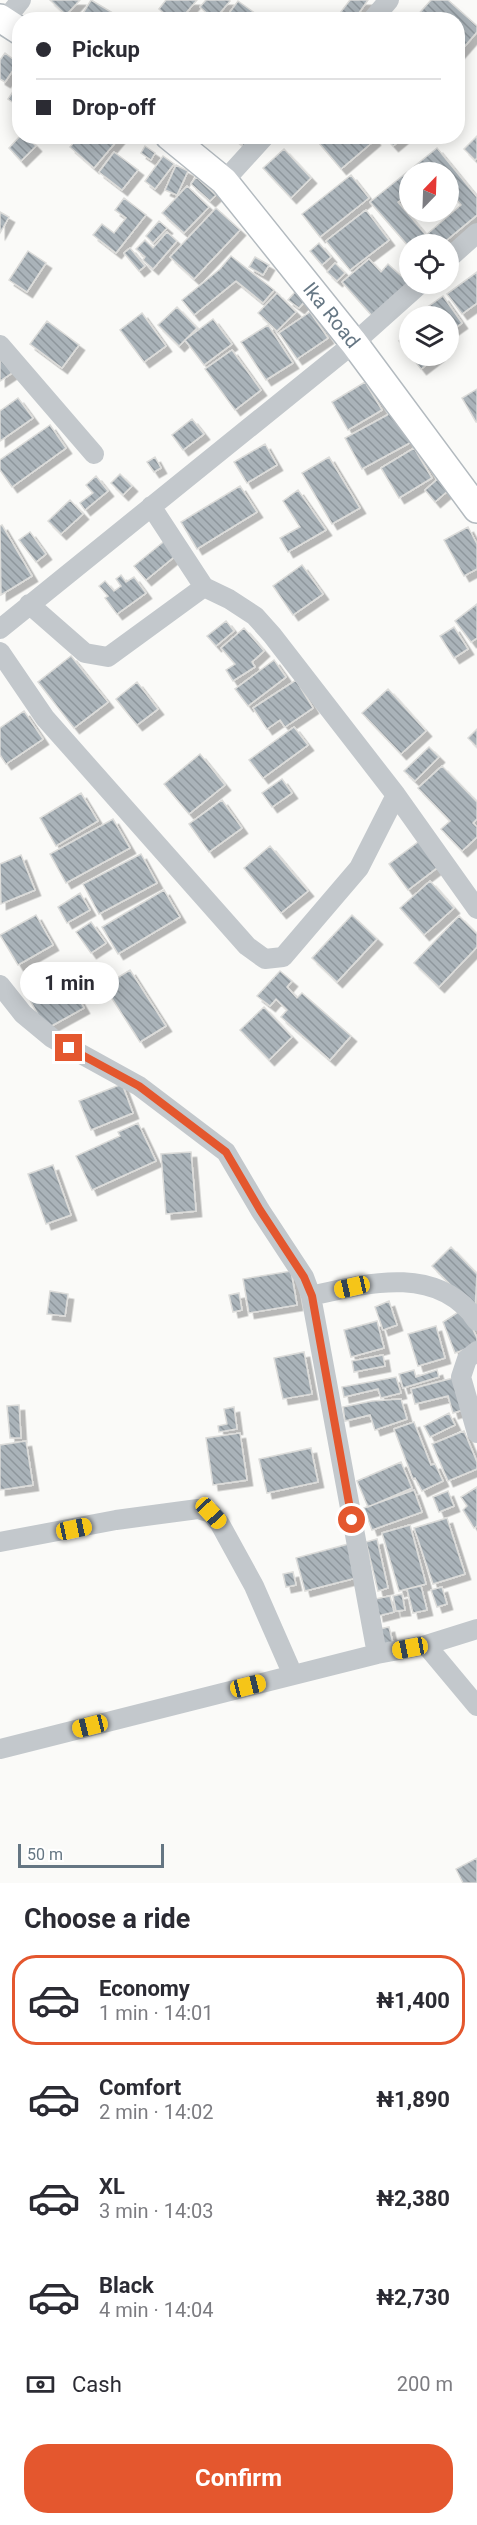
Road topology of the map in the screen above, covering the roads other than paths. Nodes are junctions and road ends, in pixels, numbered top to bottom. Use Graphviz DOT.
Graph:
graph roads {
  1 [pos="389,0"];
  2 [pos="379,12"];
  3 [pos="178,144"];
  4 [pos="258,144"];
  5 [pos="224,181"];
  6 [pos="477,233"];
  7 [pos="459,249"];
  8 [pos="409,294"];
  9 [pos="354,343"];
  10 [pos="0,345"];
  11 [pos="94,454"];
  12 [pos="152,506"];
  13 [pos="477,509"];
  14 [pos="204,587"];
  15 [pos="29,604"];
  16 [pos="0,629"];
  17 [pos="0,652"];
  18 [pos="396,795"];
  19 [pos="477,909"];
  20 [pos="0,985"];
  21 [pos="312,1296"];
  22 [pos="477,1321"];
  23 [pos="477,1351"];
  24 [pos="477,1433"];
  25 [pos="0,1542"];
  26 [pos="477,1629"];
  27 [pos="426,1645"];
  28 [pos="377,1654"];
  29 [pos="293,1675"];
  30 [pos="477,1706"];
  31 [pos="0,1749"];
  1 -- 2 [label="street"];
  3 -- 5 [label="street, Ika Road"];
  4 -- 5 [label="street"];
  5 -- 9 [label="street, Ika Road"];
  6 -- 7 [label="street"];
  8 -- 9 [label="street"];
  9 -- 12 [label="street"];
  9 -- 13 [label="street, Ika Road"];
  10 -- 11 [label="street"];
  12 -- 14 [label="street"];
  12 -- 15 [label="street"];
  14 -- 15 [label="street"];
  14 -- 18 [label="street"];
  15 -- 16 [label="street"];
  17 -- 18 [label="street"];
  18 -- 19 [label="street"];
  20 -- 21 [label="street"];
  21 -- 22 [label="street"];
  21 -- 28 [label="street"];
  23 -- 24 [label="street"];
  25 -- 29 [label="street"];
  26 -- 27 [label="street"];
  27 -- 28 [label="street"];
  27 -- 30 [label="street"];
  28 -- 29 [label="street"];
  29 -- 31 [label="street"];
}
